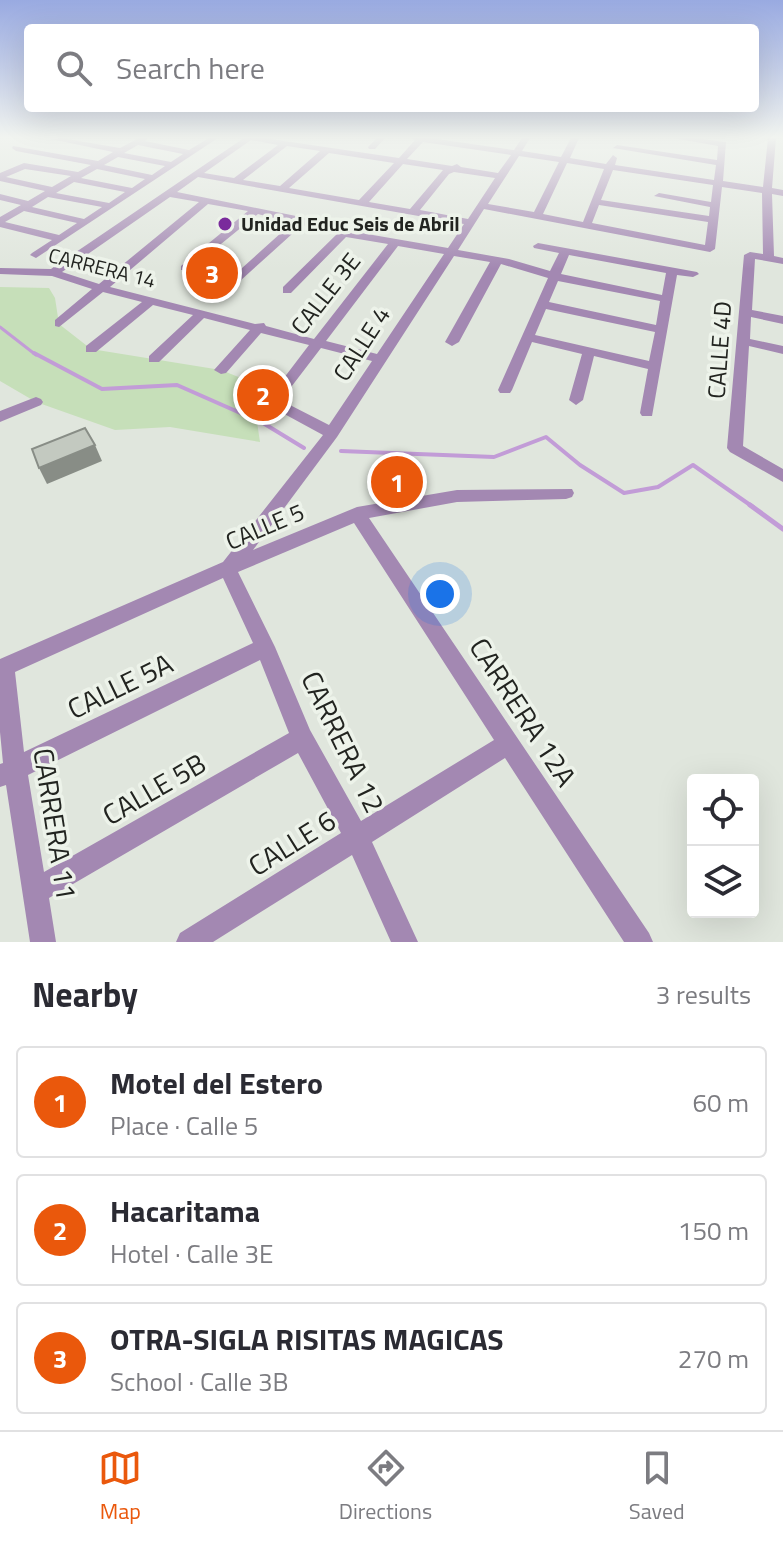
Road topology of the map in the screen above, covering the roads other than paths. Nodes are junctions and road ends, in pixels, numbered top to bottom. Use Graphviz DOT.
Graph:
graph roads {
  1 [pos="24,182"];
  2 [pos="68,182"];
  3 [pos="96,182"];
  4 [pos="147,182"];
  5 [pos="182,182"];
  6 [pos="242,182"];
  7 [pos="290,182"];
  8 [pos="381,182"];
  9 [pos="441,182"];
  10 [pos="495,182"];
  11 [pos="554,182"];
  12 [pos="604,182"];
  13 [pos="710,182"];
  14 [pos="768,182"];
  15 [pos="717,183"];
  16 [pos="282,189"];
  17 [pos="767,190"];
  18 [pos="133,191"];
  19 [pos="51,192"];
  20 [pos="166,193"];
  21 [pos="783,193"];
  22 [pos="659,196"];
  23 [pos="0,197"];
  24 [pos="206,201"];
  25 [pos="596,202"];
  26 [pos="362,203"];
  27 [pos="480,205"];
  28 [pos="714,205"];
  29 [pos="26,206"];
  30 [pos="110,206"];
  31 [pos="256,210"];
  32 [pos="768,210"];
  33 [pos="413,212"];
  34 [pos="783,212"];
  35 [pos="538,215"];
  36 [pos="1,220"];
  37 [pos="301,220"];
  38 [pos="712,220"];
  39 [pos="86,222"];
  40 [pos="468,222"];
  41 [pos="587,224"];
  42 [pos="344,233"];
  43 [pos="61,239"];
  44 [pos="394,243"];
  45 [pos="538,246"];
  46 [pos="448,251"];
  47 [pos="565,251"];
  48 [pos="36,255"];
  49 [pos="769,258"];
  50 [pos="497,260"];
  51 [pos="783,261"];
  52 [pos="185,268"];
  53 [pos="672,270"];
  54 [pos="0,271"];
  55 [pos="53,273"];
  56 [pos="693,274"];
  57 [pos="553,276"];
  58 [pos="236,279"];
  59 [pos="100,288"];
  60 [pos="287,290"];
  61 [pos="666,299"];
  62 [pos="151,301"];
  63 [pos="541,304"];
  64 [pos="744,312"];
  65 [pos="203,313"];
  66 [pos="783,320"];
  67 [pos="59,323"];
  68 [pos="260,326"];
  69 [pos="661,330"];
  70 [pos="526,337"];
  71 [pos="743,341"];
  72 [pos="316,342"];
  73 [pos="452,342"];
  74 [pos="91,349"];
  75 [pos="783,350"];
  76 [pos="589,351"];
  77 [pos="154,359"];
  78 [pos="379,359"];
  79 [pos="655,366"];
  80 [pos="221,370"];
  81 [pos="505,390"];
  82 [pos="576,400"];
  83 [pos="36,402"];
  84 [pos="647,413"];
  85 [pos="0,417"];
  86 [pos="332,433"];
  87 [pos="783,476"];
  88 [pos="566,493"];
  89 [pos="357,514"];
  90 [pos="228,569"];
  91 [pos="265,647"];
  92 [pos="2,668"];
  93 [pos="302,738"];
  94 [pos="507,744"];
  95 [pos="7,772"];
  96 [pos="357,838"];
  97 [pos="36,891"];
  98 [pos="43,942"];
  99 [pos="189,942"];
  100 [pos="405,942"];
  101 [pos="640,942"];
  1 -- 19 [label="street"];
  2 -- 19 [label="street"];
  3 -- 18 [label="street"];
  4 -- 18 [label="street"];
  5 -- 20 [label="street"];
  6 -- 16 [label="street"];
  7 -- 16 [label="street"];
  8 -- 26 [label="street"];
  9 -- 33 [label="street"];
  10 -- 27 [label="street, CALLE 4"];
  11 -- 35 [label="street"];
  12 -- 25 [label="street"];
  13 -- 15 [label="street"];
  14 -- 17 [label="street"];
  15 -- 17 [label="street"];
  15 -- 28 [label="street"];
  16 -- 26 [label="street"];
  17 -- 21 [label="street"];
  17 -- 32 [label="street"];
  18 -- 30 [label="street"];
  19 -- 29 [label="street"];
  19 -- 30 [label="street"];
  20 -- 24 [label="street"];
  20 -- 55 [label="street"];
  22 -- 28 [label="street"];
  23 -- 29 [label="street"];
  24 -- 31 [label="street"];
  24 -- 59 [label="street"];
  25 -- 38 [label="street"];
  25 -- 41 [label="street"];
  26 -- 33 [label="street"];
  27 -- 35 [label="street"];
  27 -- 40 [label="street, CALLE 4"];
  28 -- 38 [label="street"];
  29 -- 36 [label="street"];
  29 -- 39 [label="street"];
  30 -- 39 [label="street"];
  31 -- 37 [label="street"];
  31 -- 52 [label="street"];
  32 -- 34 [label="street"];
  32 -- 49 [label="street"];
  33 -- 40 [label="street"];
  35 -- 41 [label="street"];
  36 -- 43 [label="street"];
  37 -- 42 [label="street"];
  37 -- 58 [label="street"];
  38 -- 41 [label="street"];
  39 -- 43 [label="street"];
  40 -- 46 [label="street, CALLE 4"];
  42 -- 44 [label="street"];
  42 -- 60 [label="street"];
  43 -- 48 [label="street"];
  44 -- 46 [label="street"];
  44 -- 72 [label="street, CALLE 3E"];
  45 -- 47 [label="street"];
  46 -- 50 [label="street"];
  46 -- 78 [label="street, CALLE 4"];
  47 -- 53 [label="street"];
  47 -- 57 [label="street"];
  49 -- 51 [label="street"];
  49 -- 64 [label="street, CALLE 4D"];
  50 -- 57 [label="street"];
  50 -- 73 [label="street"];
  53 -- 56 [label="street"];
  53 -- 61 [label="street"];
  54 -- 55 [label="street, CARRERA 14"];
  55 -- 59 [label="street, CARRERA 14"];
  57 -- 61 [label="street"];
  57 -- 63 [label="street"];
  59 -- 62 [label="street, CARRERA 14"];
  59 -- 67 [label="street"];
  61 -- 69 [label="street"];
  62 -- 65 [label="street, CARRERA 14"];
  62 -- 74 [label="street"];
  63 -- 69 [label="street"];
  63 -- 70 [label="street"];
  64 -- 66 [label="street"];
  64 -- 71 [label="street, CALLE 4D"];
  65 -- 68 [label="street, CARRERA 14"];
  65 -- 77 [label="street"];
  68 -- 72 [label="street, CARRERA 14"];
  68 -- 80 [label="street"];
  69 -- 79 [label="street"];
  70 -- 76 [label="street"];
  70 -- 81 [label="street"];
  71 -- 75 [label="street"];
  71 -- 87 [label="street, CALLE 4D"];
  72 -- 78 [label="street, CARRERA 14"];
  72 -- 86 [label="street, CALLE 3E"];
  76 -- 79 [label="street"];
  76 -- 82 [label="street"];
  78 -- 86 [label="street, CALLE 4"];
  79 -- 84 [label="street"];
  83 -- 85 [label="street"];
  86 -- 90 [label="street, CALLE 4"];
  88 -- 89 [label="street, CALLE 5"];
  89 -- 90 [label="street, CALLE 5"];
  89 -- 94 [label="street, CARRERA 12A"];
  90 -- 91 [label="street, CARRERA 12"];
  90 -- 92 [label="street, CALLE 5"];
  91 -- 93 [label="street, CARRERA 12"];
  91 -- 95 [label="street, CALLE 5A"];
  92 -- 95 [label="street, CARRERA 11"];
  93 -- 96 [label="street, CARRERA 12"];
  93 -- 97 [label="street, CALLE 5B"];
  94 -- 96 [label="street, CALLE 6"];
  94 -- 101 [label="street, CARRERA 12A"];
  95 -- 97 [label="street, CARRERA 11"];
  96 -- 99 [label="street, CALLE 6"];
  96 -- 100 [label="street, CARRERA 12"];
  97 -- 98 [label="street, CARRERA 11"];
}
